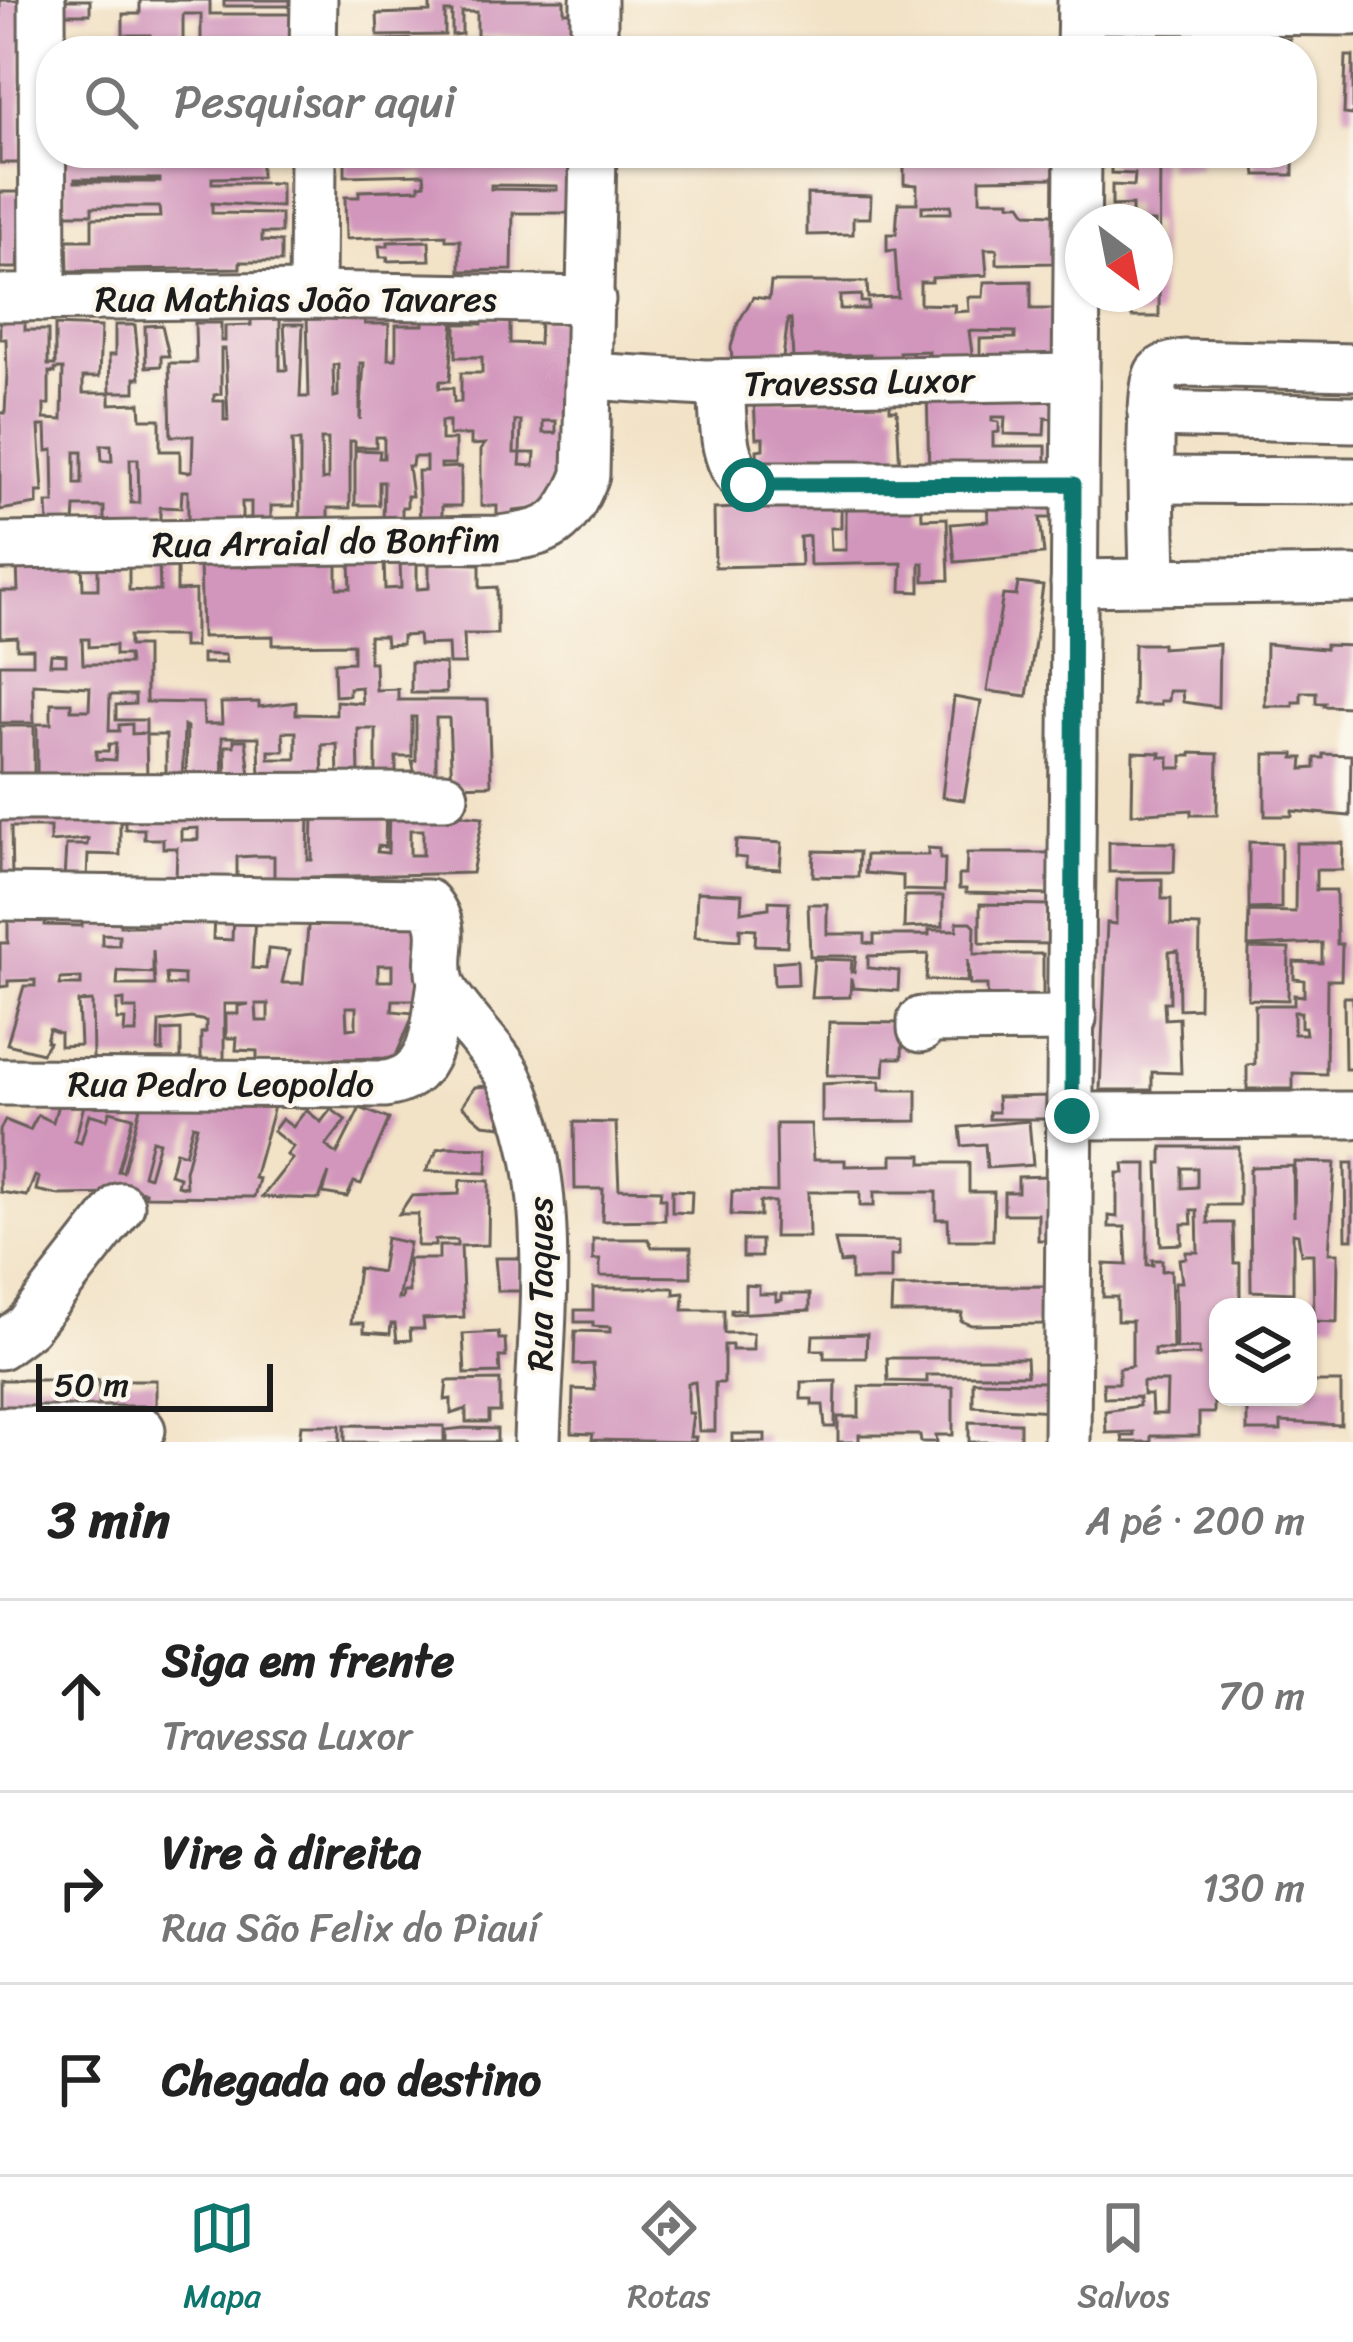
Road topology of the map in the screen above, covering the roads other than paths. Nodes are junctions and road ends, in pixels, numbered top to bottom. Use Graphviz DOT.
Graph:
graph roads {
  1 [pos="42,0"];
  2 [pos="314,0"];
  3 [pos="594,0"];
  4 [pos="1295,6"];
  5 [pos="1353,12"];
  6 [pos="1080,20"];
  7 [pos="39,36"];
  8 [pos="314,36"];
  9 [pos="594,36"];
  10 [pos="36,85"];
  11 [pos="313,168"];
  12 [pos="593,168"];
  13 [pos="1078,168"];
  14 [pos="312,295"];
  15 [pos="21,298"];
  16 [pos="592,300"];
  17 [pos="1353,367"];
  18 [pos="590,376"];
  19 [pos="1073,377"];
  20 [pos="721,383"];
  21 [pos="1151,414"];
  22 [pos="1353,419"];
  23 [pos="1154,480"];
  24 [pos="1353,481"];
  25 [pos="1074,484"];
  26 [pos="0,546"];
  27 [pos="1353,579"];
  28 [pos="1153,581"];
  29 [pos="1074,583"];
  30 [pos="445,796"];
  31 [pos="0,797"];
  32 [pos="0,897"];
  33 [pos="441,983"];
  34 [pos="1073,1019"];
  35 [pos="921,1030"];
  36 [pos="0,1082"];
  37 [pos="1353,1115"];
  38 [pos="1072,1116"];
  39 [pos="121,1206"];
  40 [pos="0,1346"];
  41 [pos="0,1430"];
  42 [pos="142,1430"];
  43 [pos="537,1442"];
  44 [pos="1067,1442"];
  1 -- 7 [label="street"];
  2 -- 8 [label="street"];
  3 -- 9 [label="street"];
  4 -- 5 [label="street"];
  4 -- 6 [label="street"];
  10 -- 15 [label="street"];
  11 -- 14 [label="street"];
  12 -- 16 [label="street, Rua Arraial do Bonfim"];
  13 -- 19 [label="street"];
  14 -- 15 [label="street, Rua Mathias João Tavares"];
  14 -- 16 [label="street, Rua Mathias João Tavares"];
  16 -- 18 [label="street, Rua Arraial do Bonfim"];
  17 -- 21 [label="street"];
  18 -- 20 [label="street"];
  18 -- 26 [label="street, Rua Arraial do Bonfim"];
  19 -- 20 [label="street, Travessa Luxor"];
  19 -- 25 [label="street"];
  20 -- 25 [label="street, Travessa Luxor"];
  21 -- 22 [label="street"];
  21 -- 23 [label="street"];
  23 -- 24 [label="street"];
  23 -- 28 [label="street"];
  25 -- 29 [label="street"];
  27 -- 28 [label="street"];
  28 -- 29 [label="street"];
  29 -- 34 [label="street"];
  30 -- 31 [label="street"];
  32 -- 33 [label="street"];
  33 -- 36 [label="street, Rua Pedro Leopoldo"];
  33 -- 43 [label="street, Rua Taques"];
  34 -- 35 [label="street"];
  34 -- 38 [label="street"];
  37 -- 38 [label="street"];
  38 -- 44 [label="street"];
  39 -- 40 [label="street"];
  41 -- 42 [label="street"];
}
